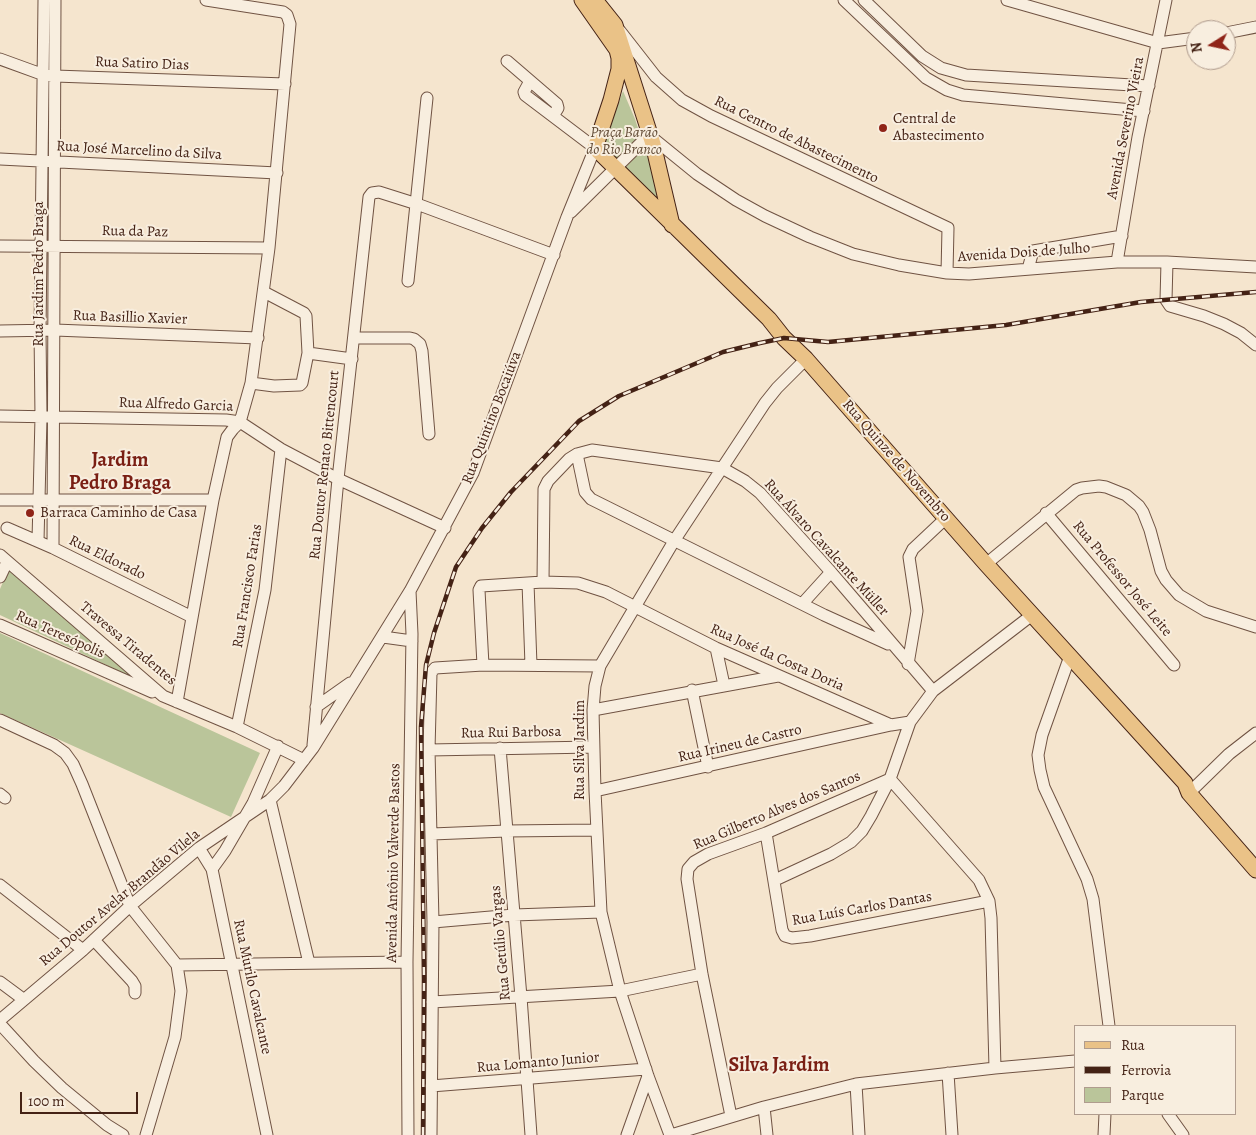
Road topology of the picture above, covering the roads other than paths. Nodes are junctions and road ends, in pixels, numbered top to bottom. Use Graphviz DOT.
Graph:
graph roads {
  1 [pos="44,0"];
  2 [pos="55,0"];
  3 [pos="206,0"];
  4 [pos="582,0"];
  5 [pos="595,0"];
  6 [pos="844,0"];
  7 [pos="864,0"];
  8 [pos="1007,0"];
  9 [pos="1166,0"];
  10 [pos="616,25"];
  11 [pos="1256,27"];
  12 [pos="1236,31"];
  13 [pos="1186,39"];
  14 [pos="1158,43"];
  15 [pos="620,49"];
  16 [pos="0,59"];
  17 [pos="507,61"];
  18 [pos="50,76"];
  19 [pos="285,84"];
  20 [pos="1149,86"];
  21 [pos="614,89"];
  22 [pos="427,98"];
  23 [pos="640,104"];
  24 [pos="1144,111"];
  25 [pos="650,135"];
  26 [pos="596,148"];
  27 [pos="0,159"];
  28 [pos="42,161"];
  29 [pos="54,162"];
  30 [pos="614,168"];
  31 [pos="277,173"];
  32 [pos="417,204"];
  33 [pos="567,217"];
  34 [pos="672,225"];
  35 [pos="1122,236"];
  36 [pos="0,246"];
  37 [pos="40,246"];
  38 [pos="54,246"];
  39 [pos="269,248"];
  40 [pos="554,255"];
  41 [pos="1117,262"];
  42 [pos="1167,262"];
  43 [pos="1256,267"];
  44 [pos="1028,269"];
  45 [pos="947,273"];
  46 [pos="408,281"];
  47 [pos="264,292"];
  48 [pos="55,330"];
  49 [pos="0,331"];
  50 [pos="40,331"];
  51 [pos="258,338"];
  52 [pos="354,338"];
  53 [pos="1256,345"];
  54 [pos="308,353"];
  55 [pos="352,359"];
  56 [pos="806,359"];
  57 [pos="251,383"];
  58 [pos="0,416"];
  59 [pos="41,417"];
  60 [pos="54,417"];
  61 [pos="240,422"];
  62 [pos="429,434"];
  63 [pos="281,449"];
  64 [pos="577,454"];
  65 [pos="722,468"];
  66 [pos="338,480"];
  67 [pos="0,500"];
  68 [pos="213,500"];
  69 [pos="38,501"];
  70 [pos="54,501"];
  71 [pos="1046,513"];
  72 [pos="946,518"];
  73 [pos="7,528"];
  74 [pos="445,528"];
  75 [pos="674,540"];
  76 [pos="38,541"];
  77 [pos="53,548"];
  78 [pos="4,558"];
  79 [pos="986,564"];
  80 [pos="830,572"];
  81 [pos="0,577"];
  82 [pos="543,582"];
  83 [pos="528,583"];
  84 [pos="410,591"];
  85 [pos="802,604"];
  86 [pos="635,608"];
  87 [pos="1032,615"];
  88 [pos="192,616"];
  89 [pos="0,625"];
  90 [pos="1256,627"];
  91 [pos="382,637"];
  92 [pos="412,641"];
  93 [pos="892,645"];
  94 [pos="716,648"];
  95 [pos="1070,656"];
  96 [pos="908,664"];
  97 [pos="483,665"];
  98 [pos="531,665"];
  99 [pos="1174,665"];
  100 [pos="600,666"];
  101 [pos="778,676"];
  102 [pos="354,680"];
  103 [pos="724,685"];
  104 [pos="692,690"];
  105 [pos="933,692"];
  106 [pos="163,696"];
  107 [pos="177,702"];
  108 [pos="316,707"];
  109 [pos="593,710"];
  110 [pos="0,720"];
  111 [pos="910,722"];
  112 [pos="891,725"];
  113 [pos="237,727"];
  114 [pos="1256,733"];
  115 [pos="278,746"];
  116 [pos="593,747"];
  117 [pos="313,748"];
  118 [pos="500,748"];
  119 [pos="429,750"];
  120 [pos="304,760"];
  121 [pos="708,767"];
  122 [pos="890,779"];
  123 [pos="1190,788"];
  124 [pos="595,792"];
  125 [pos="270,800"];
  126 [pos="246,815"];
  127 [pos="596,830"];
  128 [pos="506,831"];
  129 [pos="766,832"];
  130 [pos="432,834"];
  131 [pos="199,848"];
  132 [pos="1256,854"];
  133 [pos="212,869"];
  134 [pos="1256,870"];
  135 [pos="775,880"];
  136 [pos="0,885"];
  137 [pos="989,901"];
  138 [pos="130,906"];
  139 [pos="602,912"];
  140 [pos="514,915"];
  141 [pos="433,922"];
  142 [pos="94,940"];
  143 [pos="83,950"];
  144 [pos="407,962"];
  145 [pos="309,963"];
  146 [pos="233,964"];
  147 [pos="177,965"];
  148 [pos="702,974"];
  149 [pos="0,982"];
  150 [pos="620,991"];
  151 [pos="135,993"];
  152 [pos="521,997"];
  153 [pos="23,1000"];
  154 [pos="432,1002"];
  155 [pos="0,1020"];
  156 [pos="0,1024"];
  157 [pos="1109,1025"];
  158 [pos="1074,1061"];
  159 [pos="994,1068"];
  160 [pos="647,1072"];
  161 [pos="948,1073"];
  162 [pos="527,1079"];
  163 [pos="856,1084"];
  164 [pos="431,1086"];
  165 [pos="764,1107"];
  166 [pos="1105,1115"];
  167 [pos="1169,1115"];
  168 [pos="731,1116"];
  169 [pos="123,1135"];
  170 [pos="146,1135"];
  171 [pos="267,1135"];
  172 [pos="408,1135"];
  173 [pos="431,1135"];
  174 [pos="531,1135"];
  175 [pos="627,1135"];
  176 [pos="671,1135"];
  177 [pos="768,1135"];
  178 [pos="859,1135"];
  179 [pos="952,1135"];
  180 [pos="1104,1135"];
  181 [pos="1183,1135"];
  1 -- 18 [label="street, Rua Jardim Pedro Braga"];
  2 -- 18 [label="street, Rua Jardim Pedro Braga"];
  3 -- 19 [label="street"];
  4 -- 15 [label="main road"];
  5 -- 10 [label="main road"];
  6 -- 24 [label="street"];
  7 -- 20 [label="street"];
  8 -- 14 [label="street"];
  9 -- 14 [label="street, Avenida Severino Vieira"];
  10 -- 15 [label="main road"];
  10 -- 45 [label="street, Rua Centro de Abastecimento"];
  11 -- 12 [label="street"];
  13 -- 14 [label="street"];
  14 -- 20 [label="street, Avenida Severino Vieira"];
  15 -- 21 [label="main road, Rua Quintino Bocaiúva"];
  15 -- 23 [label="main road"];
  16 -- 18 [label="street, Rua Satiro Dias"];
  17 -- 26 [label="street"];
  18 -- 19 [label="street, Rua Satiro Dias"];
  18 -- 28 [label="street, Rua Jardim Pedro Braga"];
  18 -- 29 [label="street, Rua Jardim Pedro Braga"];
  19 -- 31 [label="street"];
  20 -- 24 [label="street, Avenida Severino Vieira"];
  21 -- 23 [label="main road"];
  21 -- 26 [label="main road, Rua Quintino Bocaiúva"];
  22 -- 32 [label="street"];
  23 -- 25 [label="main road"];
  24 -- 35 [label="street, Avenida Severino Vieira"];
  25 -- 30 [label="street"];
  25 -- 34 [label="main road"];
  25 -- 45 [label="street, Avenida Dois de Julho"];
  26 -- 30 [label="main road, Rua Quinze de Novembro"];
  26 -- 33 [label="street, Rua Quintino Bocaiúva"];
  27 -- 28 [label="street, Rua José Marcelino da Silva"];
  28 -- 29 [label="street, Rua José Marcelino da Silva"];
  28 -- 37 [label="street, Rua Jardim Pedro Braga"];
  29 -- 31 [label="street, Rua José Marcelino da Silva"];
  29 -- 38 [label="street, Rua Jardim Pedro Braga"];
  30 -- 33 [label="street"];
  30 -- 34 [label="main road, Rua Quinze de Novembro"];
  31 -- 39 [label="street"];
  32 -- 40 [label="street"];
  32 -- 46 [label="street"];
  32 -- 52 [label="street, Rua Doutor Renato Bittencourt"];
  33 -- 40 [label="street, Rua Quintino Bocaiúva"];
  34 -- 56 [label="main road, Rua Quinze de Novembro"];
  35 -- 41 [label="street, Avenida Severino Vieira"];
  35 -- 44 [label="street"];
  36 -- 37 [label="street, Rua da Paz"];
  37 -- 38 [label="street, Rua da Paz"];
  37 -- 50 [label="street, Rua Jardim Pedro Braga"];
  38 -- 39 [label="street, Rua da Paz"];
  38 -- 48 [label="street, Rua Jardim Pedro Braga"];
  39 -- 47 [label="street"];
  40 -- 74 [label="street, Rua Quintino Bocaiúva"];
  41 -- 42 [label="street, Avenida Dois de Julho"];
  41 -- 44 [label="street, Avenida Dois de Julho"];
  42 -- 43 [label="street, Avenida Dois de Julho"];
  42 -- 53 [label="street"];
  44 -- 45 [label="street, Avenida Dois de Julho"];
  47 -- 51 [label="street"];
  47 -- 54 [label="street, Rua Doutor Renato Bittencourt"];
  48 -- 50 [label="street, Rua Basillio Xavier"];
  48 -- 51 [label="street, Rua Basillio Xavier"];
  48 -- 60 [label="street, Rua Jardim Pedro Braga"];
  49 -- 50 [label="street, Rua Basillio Xavier"];
  50 -- 59 [label="street, Rua Jardim Pedro Braga"];
  51 -- 57 [label="street"];
  52 -- 55 [label="street, Rua Doutor Renato Bittencourt"];
  52 -- 62 [label="street"];
  54 -- 55 [label="street"];
  54 -- 57 [label="street, Rua Doutor Renato Bittencourt"];
  55 -- 66 [label="street, Rua Doutor Renato Bittencourt"];
  56 -- 65 [label="street, Rua Silva Jardim"];
  56 -- 72 [label="main road, Rua Quinze de Novembro"];
  57 -- 61 [label="street"];
  58 -- 59 [label="street, Rua Alfredo Garcia"];
  59 -- 60 [label="street, Rua Alfredo Garcia"];
  59 -- 69 [label="street, Rua Jardim Pedro Braga"];
  60 -- 61 [label="street, Rua Alfredo Garcia"];
  60 -- 70 [label="street, Rua Jardim Pedro Braga"];
  61 -- 63 [label="street, Rua Alfredo Garcia"];
  61 -- 68 [label="street"];
  63 -- 66 [label="street, Rua Alfredo Garcia"];
  63 -- 113 [label="street, Rua Francisco Farias"];
  64 -- 65 [label="street, Rua Álvaro Cavalcante Müller"];
  64 -- 75 [label="street"];
  64 -- 82 [label="street"];
  65 -- 75 [label="street, Rua Silva Jardim"];
  65 -- 80 [label="street, Rua Álvaro Cavalcante Müller"];
  66 -- 74 [label="street, Rua Alfredo Garcia"];
  66 -- 108 [label="street, Rua Doutor Renato Bittencourt"];
  67 -- 69 [label="street"];
  68 -- 70 [label="street"];
  68 -- 88 [label="street"];
  69 -- 70 [label="street"];
  69 -- 76 [label="street, Rua Jardim Pedro Braga"];
  70 -- 77 [label="street, Rua Jardim Pedro Braga"];
  71 -- 79 [label="street"];
  71 -- 90 [label="street"];
  71 -- 99 [label="street, Rua Professor José Leite"];
  72 -- 79 [label="main road, Rua Quinze de Novembro"];
  72 -- 96 [label="street"];
  73 -- 76 [label="street, Rua Eldorado"];
  74 -- 84 [label="street, Rua Quintino Bocaiúva"];
  75 -- 85 [label="street"];
  75 -- 86 [label="street, Rua Silva Jardim"];
  76 -- 77 [label="street, Rua Eldorado"];
  77 -- 88 [label="street, Rua Eldorado"];
  78 -- 81 [label="street"];
  78 -- 106 [label="street, Travessa Tiradentes"];
  79 -- 87 [label="main road, Rua Quinze de Novembro"];
  80 -- 85 [label="street"];
  80 -- 93 [label="street, Rua Álvaro Cavalcante Müller"];
  82 -- 83 [label="street, Rua José da Costa Doria"];
  82 -- 86 [label="street, Rua José da Costa Doria"];
  83 -- 97 [label="street, Rua José da Costa Doria"];
  83 -- 98 [label="street"];
  84 -- 91 [label="street, Rua Quintino Bocaiúva"];
  84 -- 92 [label="street, Avenida Antônio Valverde Bastos"];
  85 -- 93 [label="street"];
  86 -- 94 [label="street, Rua José da Costa Doria"];
  86 -- 100 [label="street, Rua Silva Jardim"];
  87 -- 95 [label="main road, Rua Quinze de Novembro"];
  87 -- 105 [label="street"];
  88 -- 107 [label="street"];
  89 -- 106 [label="street, Rua Teresópolis"];
  91 -- 92 [label="street"];
  91 -- 102 [label="street, Rua Quintino Bocaiúva"];
  92 -- 144 [label="street, Avenida Antônio Valverde Bastos"];
  93 -- 96 [label="street, Rua Álvaro Cavalcante Müller"];
  94 -- 101 [label="street, Rua José da Costa Doria"];
  94 -- 103 [label="street"];
  95 -- 123 [label="main road, Rua Quinze de Novembro"];
  95 -- 157 [label="street"];
  96 -- 105 [label="street, Rua Álvaro Cavalcante Müller"];
  97 -- 98 [label="street"];
  97 -- 119 [label="street"];
  98 -- 100 [label="street"];
  100 -- 109 [label="street, Rua Silva Jardim"];
  101 -- 103 [label="street"];
  101 -- 112 [label="street, Rua José da Costa Doria"];
  102 -- 108 [label="street"];
  102 -- 117 [label="street, Rua Quintino Bocaiúva"];
  103 -- 104 [label="street"];
  104 -- 109 [label="street"];
  104 -- 121 [label="street"];
  105 -- 111 [label="street"];
  106 -- 107 [label="street, Travessa Tiradentes"];
  107 -- 113 [label="street, Travessa Tiradentes"];
  108 -- 117 [label="street, Rua Doutor Renato Bittencourt"];
  109 -- 116 [label="street, Rua Silva Jardim"];
  110 -- 138 [label="street"];
  111 -- 112 [label="street"];
  111 -- 122 [label="street"];
  112 -- 121 [label="street, Rua Irineu de Castro"];
  113 -- 115 [label="street, Travessa Tiradentes"];
  114 -- 123 [label="street"];
  115 -- 120 [label="street, Travessa Tiradentes"];
  115 -- 126 [label="street"];
  116 -- 118 [label="street, Rua Rui Barbosa"];
  116 -- 124 [label="street, Rua Silva Jardim"];
  117 -- 120 [label="street, Rua Quintino Bocaiúva"];
  118 -- 119 [label="street, Rua Rui Barbosa"];
  118 -- 128 [label="street, Rua Getúlio Vargas"];
  119 -- 130 [label="street"];
  120 -- 125 [label="street, Rua Doutor Avelar Brandão Vilela"];
  121 -- 124 [label="street, Rua Irineu de Castro"];
  122 -- 129 [label="street, Rua Gilberto Alves dos Santos"];
  122 -- 135 [label="street"];
  122 -- 137 [label="street"];
  123 -- 132 [label="main road, Rua Quinze de Novembro"];
  123 -- 134 [label="main road, Rua Quinze de Novembro"];
  124 -- 127 [label="street, Rua Silva Jardim"];
  125 -- 126 [label="street, Rua Doutor Avelar Brandão Vilela"];
  125 -- 145 [label="street"];
  126 -- 131 [label="street, Rua Doutor Avelar Brandão Vilela"];
  126 -- 133 [label="street"];
  127 -- 128 [label="street"];
  127 -- 139 [label="street, Rua Silva Jardim"];
  128 -- 130 [label="street"];
  128 -- 140 [label="street, Rua Getúlio Vargas"];
  129 -- 135 [label="street, Rua Luís Carlos Dantas"];
  129 -- 148 [label="street, Rua Gilberto Alves dos Santos"];
  130 -- 141 [label="street"];
  131 -- 133 [label="street, Rua Murilo Cavalcante"];
  131 -- 138 [label="street, Rua Doutor Avelar Brandão Vilela"];
  133 -- 146 [label="street, Rua Murilo Cavalcante"];
  135 -- 137 [label="street, Rua Luís Carlos Dantas"];
  136 -- 143 [label="street"];
  137 -- 159 [label="street"];
  138 -- 142 [label="street, Rua Doutor Avelar Brandão Vilela"];
  138 -- 147 [label="street"];
  139 -- 140 [label="street"];
  139 -- 150 [label="street, Rua Silva Jardim"];
  140 -- 141 [label="street"];
  140 -- 152 [label="street, Rua Getúlio Vargas"];
  141 -- 154 [label="street"];
  142 -- 143 [label="street, Rua Doutor Avelar Brandão Vilela"];
  142 -- 151 [label="street"];
  143 -- 153 [label="street, Rua Doutor Avelar Brandão Vilela"];
  144 -- 145 [label="street"];
  144 -- 172 [label="street, Avenida Antônio Valverde Bastos"];
  145 -- 146 [label="street"];
  146 -- 147 [label="street"];
  146 -- 171 [label="street, Rua Murilo Cavalcante"];
  147 -- 170 [label="street"];
  148 -- 150 [label="street"];
  148 -- 168 [label="street, Rua Gilberto Alves dos Santos"];
  149 -- 153 [label="street"];
  150 -- 152 [label="street"];
  150 -- 160 [label="street, Rua Silva Jardim"];
  152 -- 154 [label="street"];
  152 -- 162 [label="street, Rua Getúlio Vargas"];
  153 -- 155 [label="street, Rua Doutor Avelar Brandão Vilela"];
  154 -- 164 [label="street"];
  156 -- 169 [label="street"];
  158 -- 159 [label="street"];
  159 -- 161 [label="street"];
  160 -- 162 [label="street, Rua Lomanto Junior"];
  160 -- 175 [label="street"];
  160 -- 176 [label="street, Rua Silva Jardim"];
  161 -- 163 [label="street"];
  161 -- 179 [label="street"];
  162 -- 164 [label="street, Rua Lomanto Junior"];
  162 -- 174 [label="street, Rua Getúlio Vargas"];
  163 -- 165 [label="street"];
  163 -- 178 [label="street"];
  164 -- 173 [label="street"];
  165 -- 168 [label="street"];
  165 -- 177 [label="street"];
  166 -- 180 [label="street"];
  167 -- 181 [label="street"];
  168 -- 176 [label="street"];
}
